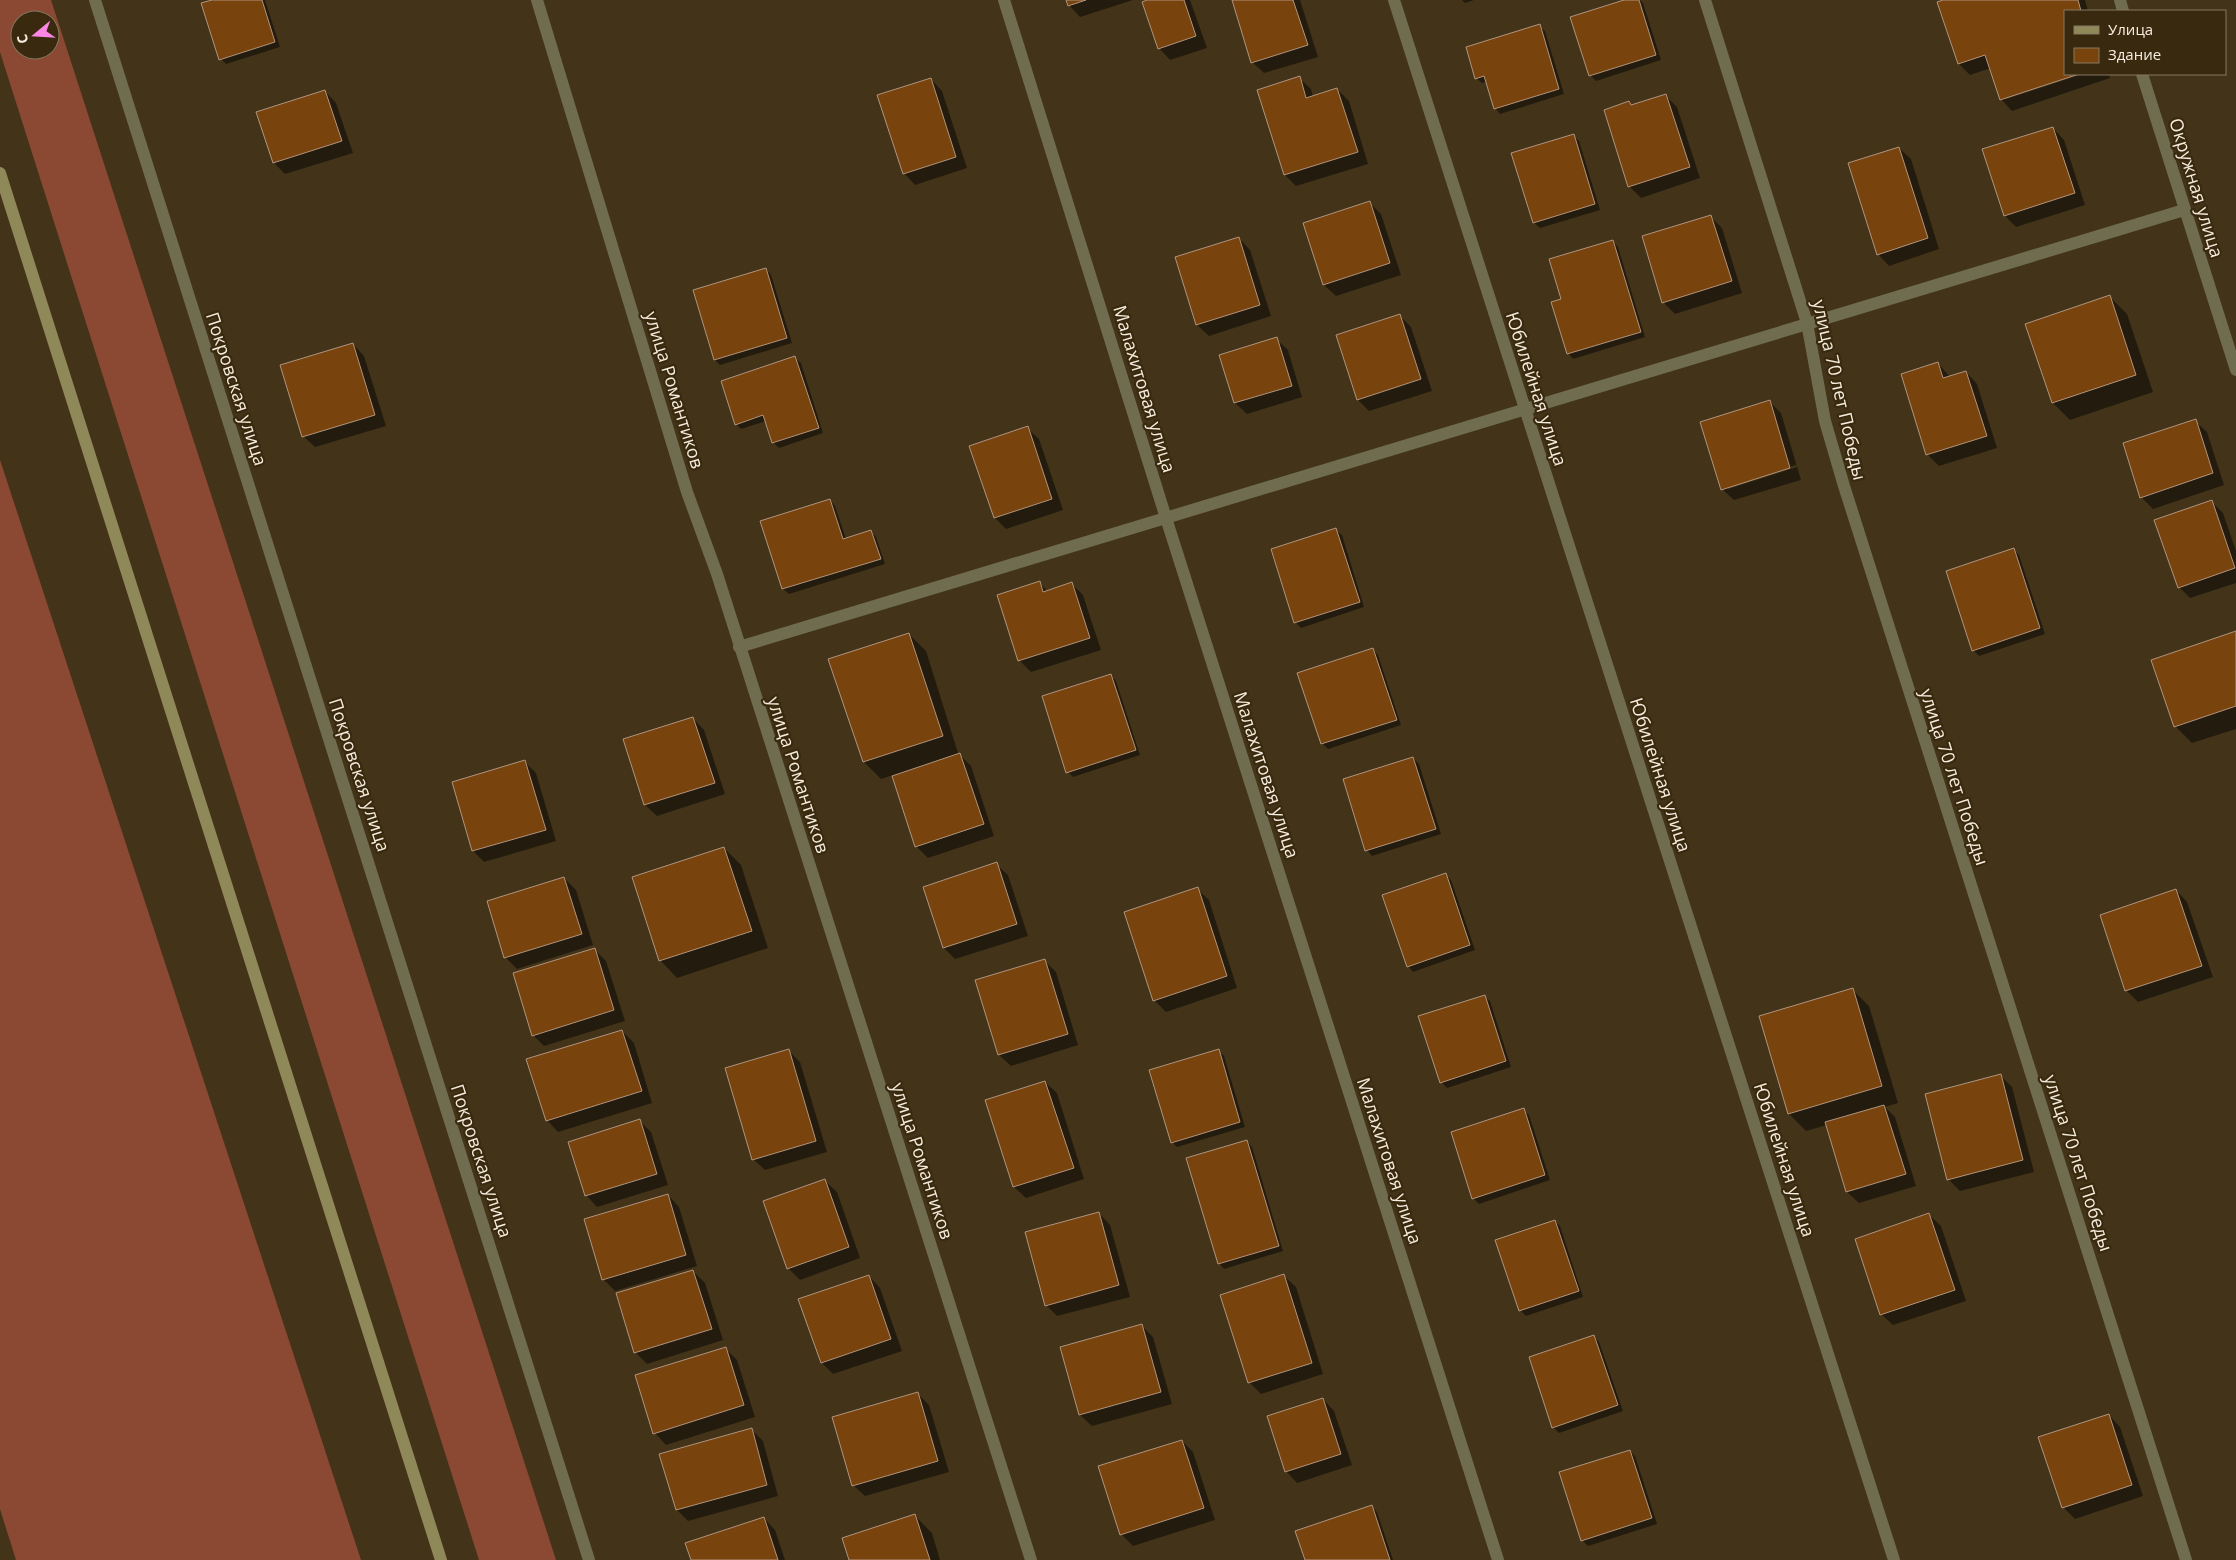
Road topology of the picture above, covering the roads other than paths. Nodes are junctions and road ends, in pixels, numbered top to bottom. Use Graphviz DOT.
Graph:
graph roads {
  1 [pos="95,0"];
  2 [pos="537,0"];
  3 [pos="1004,0"];
  4 [pos="1394,0"];
  5 [pos="1705,0"];
  6 [pos="2142,75"];
  7 [pos="0,173"];
  8 [pos="2184,210"];
  9 [pos="1807,323"];
  10 [pos="2236,370"];
  11 [pos="1524,410"];
  12 [pos="1166,518"];
  13 [pos="739,647"];
  14 [pos="441,1560"];
  15 [pos="589,1560"];
  16 [pos="1031,1560"];
  17 [pos="1498,1560"];
  18 [pos="1894,1560"];
  19 [pos="2186,1560"];
  1 -- 15 [label="street, Покровская улица"];
  2 -- 13 [label="street, улица Романтиков"];
  3 -- 12 [label="street, Малахитовая улица"];
  4 -- 11 [label="street, Юбилейная улица"];
  5 -- 9 [label="street, улица 70 лет Победы"];
  6 -- 8 [label="street, Окружная улица"];
  7 -- 14 [label="main road"];
  8 -- 9 [label="street"];
  8 -- 10 [label="street, Окружная улица"];
  9 -- 11 [label="street"];
  9 -- 19 [label="street, улица 70 лет Победы"];
  11 -- 12 [label="street"];
  11 -- 18 [label="street, Юбилейная улица"];
  12 -- 13 [label="street"];
  12 -- 17 [label="street, Малахитовая улица"];
  13 -- 16 [label="street, улица Романтиков"];
}
